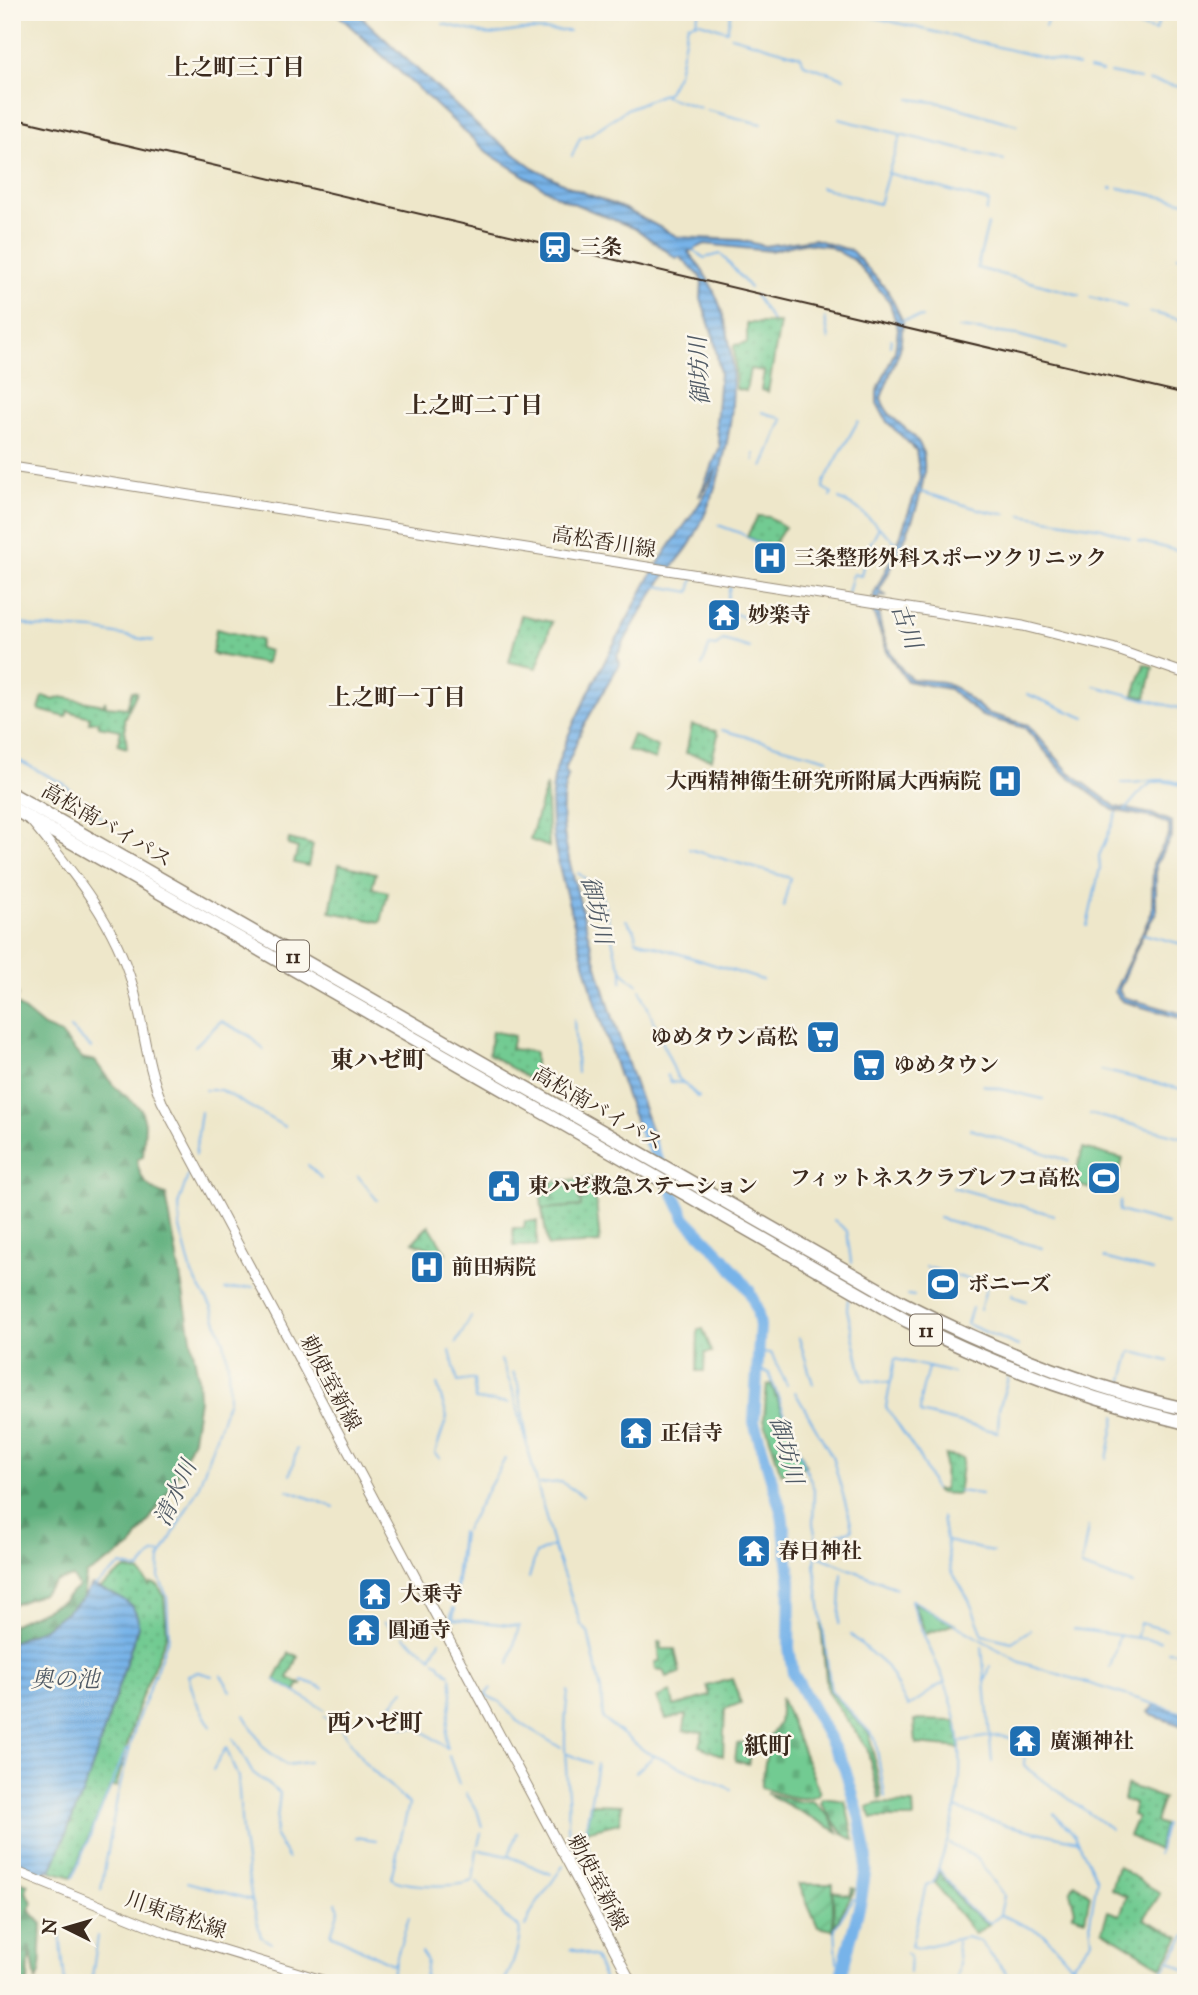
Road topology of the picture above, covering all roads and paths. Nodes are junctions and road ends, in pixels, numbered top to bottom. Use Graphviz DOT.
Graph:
graph roads {
  1 [pos="12,467"];
  2 [pos="1186,674"];
  3 [pos="12,794"];
  4 [pos="12,800"];
  5 [pos="12,808"];
  6 [pos="26,815"];
  7 [pos="1186,1409"];
  8 [pos="1186,1423"];
  9 [pos="12,1870"];
  10 [pos="332,1983"];
  11 [pos="632,1983"];
  1 -- 2 [label="main road, 高松香川線"];
  3 -- 7 [label="highway, 高松南バイパス / 11"];
  4 -- 6 [label="main road, 勅使室新線"];
  5 -- 6 [label="highway, 高松南バイパス / 11"];
  6 -- 8 [label="highway, 高松南バイパス / 11"];
  6 -- 11 [label="main road, 勅使室新線"];
  9 -- 10 [label="main road, 川東高松線"];
}
